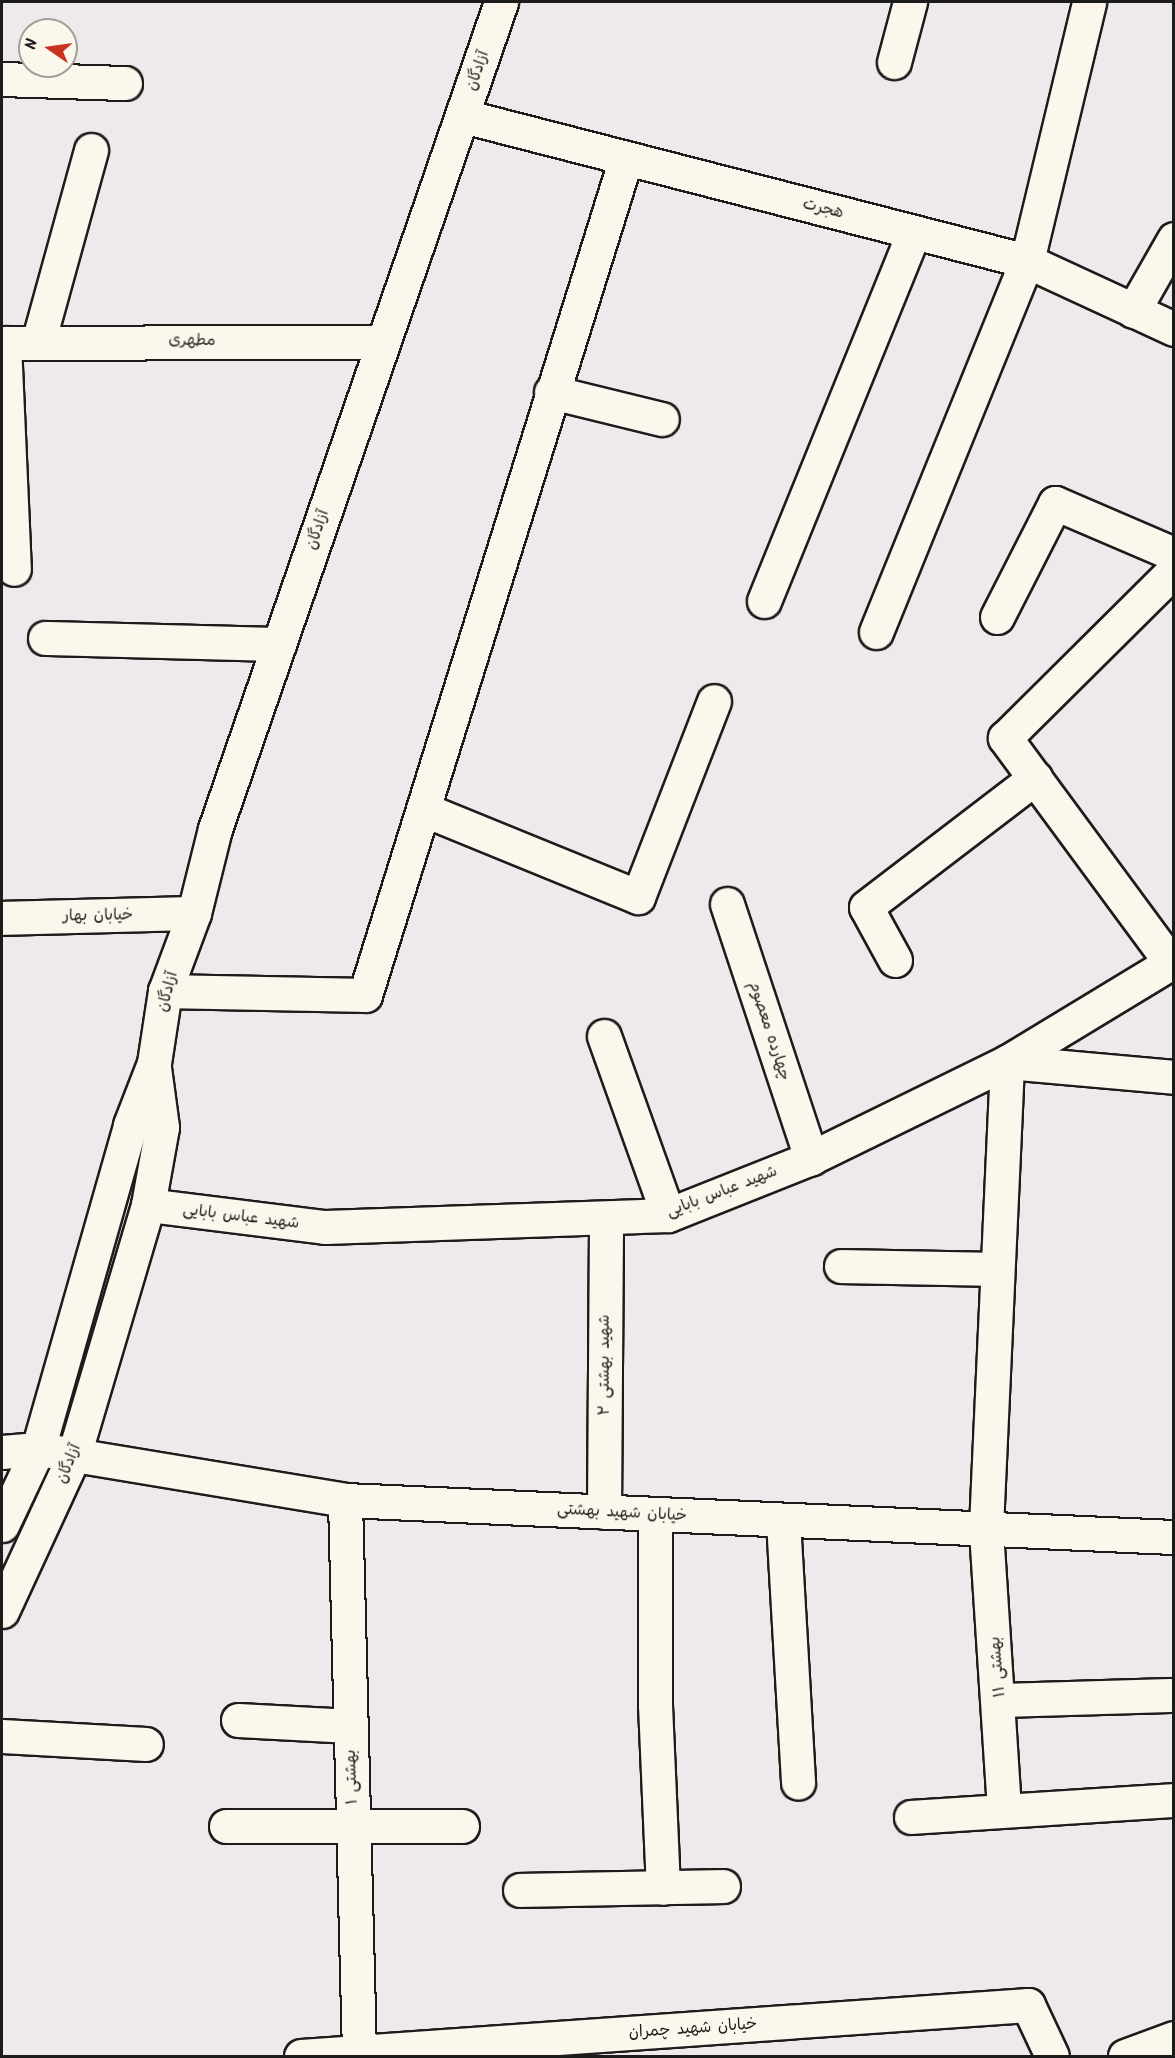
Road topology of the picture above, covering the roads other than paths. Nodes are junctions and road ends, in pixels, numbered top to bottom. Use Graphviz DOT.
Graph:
graph roads {
  1 [pos="501,2"];
  2 [pos="910,2"];
  3 [pos="1089,2"];
  4 [pos="894,62"];
  5 [pos="2,79"];
  6 [pos="125,83"];
  7 [pos="463,116"];
  8 [pos="91,150"];
  9 [pos="626,158"];
  10 [pos="914,232"];
  11 [pos="1173,239"];
  12 [pos="1027,261"];
  13 [pos="1133,310"];
  14 [pos="1173,329"];
  15 [pos="39,339"];
  16 [pos="382,342"];
  17 [pos="3,343"];
  18 [pos="551,392"];
  19 [pos="662,419"];
  20 [pos="1173,554"];
  21 [pos="14,569"];
  22 [pos="1173,570"];
  23 [pos="764,601"];
  24 [pos="997,617"];
  25 [pos="876,632"];
  26 [pos="45,638"];
  27 [pos="279,644"];
  28 [pos="714,701"];
  29 [pos="1035,778"];
  30 [pos="425,810"];
  31 [pos="727,903"];
  32 [pos="194,913"];
  33 [pos="2,918"];
  34 [pos="895,960"];
  35 [pos="1173,972"];
  36 [pos="165,991"];
  37 [pos="604,1036"];
  38 [pos="1006,1062"];
  39 [pos="154,1064"];
  40 [pos="1173,1077"];
  41 [pos="811,1158"];
  42 [pos="148,1205"];
  43 [pos="668,1215"];
  44 [pos="606,1218"];
  45 [pos="841,1266"];
  46 [pos="997,1269"];
  47 [pos="38,1449"];
  48 [pos="2,1452"];
  49 [pos="74,1455"];
  50 [pos="345,1500"];
  51 [pos="604,1512"];
  52 [pos="655,1514"];
  53 [pos="783,1521"];
  54 [pos="2,1525"];
  55 [pos="986,1527"];
  56 [pos="1173,1537"];
  57 [pos="2,1611"];
  58 [pos="1170,1695"];
  59 [pos="1001,1700"];
  60 [pos="238,1720"];
  61 [pos="351,1726"];
  62 [pos="2,1736"];
  63 [pos="146,1743"];
  64 [pos="798,1783"];
  65 [pos="1173,1800"];
  66 [pos="1004,1809"];
  67 [pos="911,1817"];
  68 [pos="226,1826"];
  69 [pos="462,1826"];
  70 [pos="354,1827"];
  71 [pos="723,1886"];
  72 [pos="663,1888"];
  73 [pos="520,1890"];
  74 [pos="1173,2038"];
  75 [pos="359,2054"];
  76 [pos="301,2056"];
  77 [pos="1052,2056"];
  78 [pos="1125,2056"];
  1 -- 7 [label="street, آزادگان"];
  2 -- 4 [label="street"];
  3 -- 12 [label="street"];
  5 -- 6 [label="street"];
  7 -- 9 [label="street, هجرت"];
  7 -- 16 [label="street, آزادگان"];
  8 -- 15 [label="street"];
  9 -- 10 [label="street, هجرت"];
  9 -- 18 [label="street"];
  10 -- 12 [label="street, هجرت"];
  10 -- 23 [label="street"];
  11 -- 13 [label="street"];
  12 -- 13 [label="street, هجرت"];
  12 -- 25 [label="street"];
  13 -- 14 [label="street, هجرت"];
  15 -- 16 [label="street, مطهری"];
  15 -- 17 [label="street, مطهری"];
  16 -- 27 [label="street, آزادگان"];
  17 -- 21 [label="street"];
  18 -- 19 [label="street"];
  18 -- 30 [label="street"];
  20 -- 24 [label="street"];
  22 -- 29 [label="street"];
  26 -- 27 [label="street"];
  27 -- 32 [label="street, آزادگان"];
  28 -- 30 [label="street"];
  29 -- 34 [label="street"];
  29 -- 35 [label="street"];
  30 -- 36 [label="street"];
  31 -- 41 [label="street, چهارده معصوم"];
  32 -- 33 [label="street, خیابان بهار"];
  32 -- 36 [label="street, آزادگان"];
  35 -- 38 [label="street, شهید عباس بابایی"];
  36 -- 39 [label="street, آزادگان"];
  37 -- 43 [label="street"];
  38 -- 40 [label="street"];
  38 -- 41 [label="street, شهید عباس بابایی"];
  38 -- 46 [label="street, بهشتی ۱۱"];
  39 -- 42 [label="street, آزادگان"];
  39 -- 47 [label="street, آزادگان"];
  41 -- 43 [label="street, شهید عباس بابایی"];
  42 -- 44 [label="street, شهید عباس بابایی"];
  42 -- 49 [label="street, آزادگان"];
  43 -- 44 [label="street, شهید عباس بابایی"];
  44 -- 51 [label="street, شهید بهشتی ۲"];
  45 -- 46 [label="street"];
  46 -- 55 [label="street, بهشتی ۱۱"];
  47 -- 48 [label="street, خیابان شهید بهشتی"];
  47 -- 49 [label="street, خیابان شهید بهشتی"];
  47 -- 54 [label="street, آزادگان"];
  49 -- 50 [label="street, خیابان شهید بهشتی"];
  49 -- 57 [label="street, آزادگان"];
  50 -- 51 [label="street, خیابان شهید بهشتی"];
  50 -- 61 [label="street, بهشتی ۱"];
  51 -- 52 [label="street, خیابان شهید بهشتی"];
  52 -- 53 [label="street, خیابان شهید بهشتی"];
  52 -- 72 [label="street"];
  53 -- 55 [label="street, خیابان شهید بهشتی"];
  53 -- 64 [label="street"];
  55 -- 56 [label="street, خیابان شهید بهشتی"];
  55 -- 59 [label="street, بهشتی ۱۱"];
  58 -- 59 [label="street"];
  59 -- 66 [label="street, بهشتی ۱۱"];
  60 -- 61 [label="street"];
  61 -- 70 [label="street, بهشتی ۱"];
  62 -- 63 [label="street"];
  65 -- 66 [label="street"];
  66 -- 67 [label="street"];
  68 -- 70 [label="street"];
  69 -- 70 [label="street"];
  70 -- 75 [label="street, بهشتی ۱"];
  71 -- 72 [label="street"];
  72 -- 73 [label="street"];
  74 -- 78 [label="street"];
  75 -- 76 [label="street, خیابان شهید چمران"];
  75 -- 77 [label="street, خیابان شهید چمران"];
}
